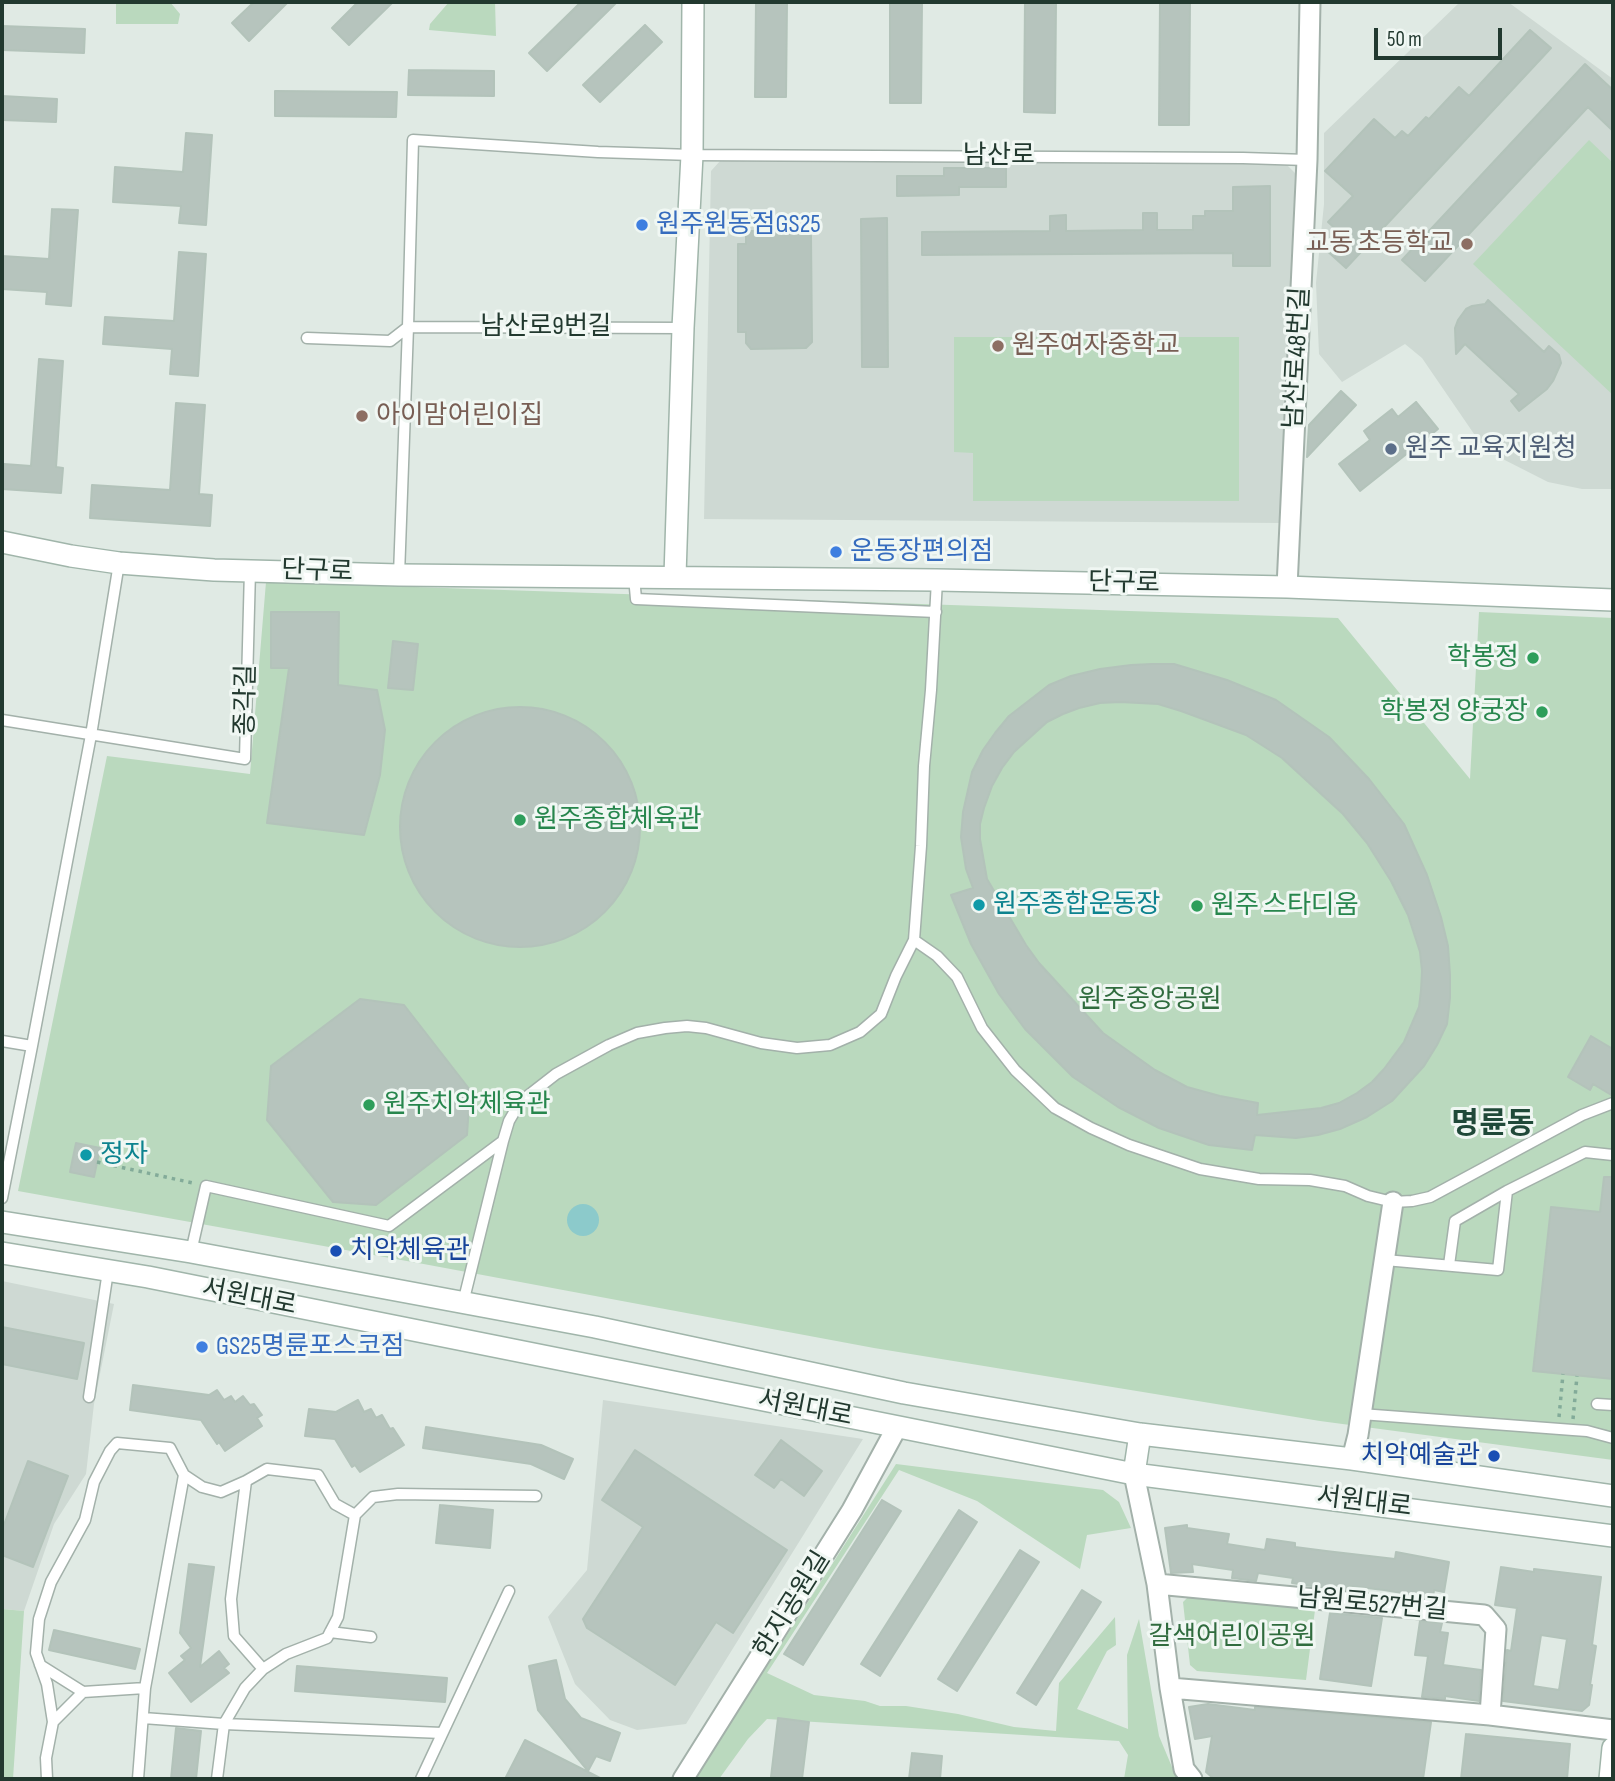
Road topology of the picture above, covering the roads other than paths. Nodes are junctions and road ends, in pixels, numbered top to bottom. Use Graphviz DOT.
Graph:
graph roads {
  1 [pos="693,2"];
  2 [pos="1310,2"];
  3 [pos="692,155"];
  4 [pos="1307,160"];
  5 [pos="408,327"];
  6 [pos="684,328"];
  7 [pos="307,338"];
  8 [pos="2,542"];
  9 [pos="119,563"];
  10 [pos="250,570"];
  11 [pos="399,575"];
  12 [pos="634,576"];
  13 [pos="675,576"];
  14 [pos="937,580"];
  15 [pos="1287,587"];
  16 [pos="1613,600"];
  17 [pos="936,612"];
  18 [pos="2,720"];
  19 [pos="91,735"];
  20 [pos="914,940"];
  21 [pos="2,1041"];
  22 [pos="33,1046"];
  23 [pos="1613,1103"];
  24 [pos="503,1141"];
  25 [pos="1613,1155"];
  26 [pos="1507,1191"];
  27 [pos="2,1198"];
  28 [pos="1393,1202"];
  29 [pos="2,1222"];
  30 [pos="191,1252"];
  31 [pos="2,1253"];
  32 [pos="1385,1260"];
  33 [pos="1449,1265"];
  34 [pos="108,1271"];
  35 [pos="463,1303"];
  36 [pos="457,1339"];
  37 [pos="904,1393"];
  38 [pos="89,1397"];
  39 [pos="1597,1404"];
  40 [pos="1613,1405"];
  41 [pos="1362,1414"];
  42 [pos="897,1427"];
  43 [pos="1140,1434"];
  44 [pos="1613,1438"];
  45 [pos="1352,1459"];
  46 [pos="1134,1474"];
  47 [pos="184,1475"];
  48 [pos="246,1481"];
  49 [pos="536,1496"];
  50 [pos="1613,1496"];
  51 [pos="355,1515"];
  52 [pos="1613,1536"];
  53 [pos="1157,1584"];
  54 [pos="509,1591"];
  55 [pos="330,1632"];
  56 [pos="372,1637"];
  57 [pos="40,1665"];
  58 [pos="262,1669"];
  59 [pos="145,1688"];
  60 [pos="1170,1688"];
  61 [pos="83,1692"];
  62 [pos="1490,1714"];
  63 [pos="143,1718"];
  64 [pos="53,1722"];
  65 [pos="225,1724"];
  66 [pos="1613,1730"];
  67 [pos="442,1733"];
  68 [pos="1613,1748"];
  69 [pos="47,1779"];
  70 [pos="138,1779"];
  71 [pos="216,1779"];
  72 [pos="421,1779"];
  73 [pos="683,1779"];
  74 [pos="1192,1779"];
  75 [pos="1610,1779"];
  1 -- 3 [label="street"];
  2 -- 4 [label="street, 남산로48번길"];
  3 -- 4 [label="lane, 남산로"];
  3 -- 5 [label="lane, 남산로"];
  3 -- 6 [label="street"];
  4 -- 15 [label="street, 남산로48번길"];
  5 -- 6 [label="lane, 남산로9번길"];
  5 -- 7 [label="lane, 남산로9번길"];
  5 -- 11 [label="lane"];
  6 -- 13 [label="street"];
  8 -- 9 [label="street, 단구로"];
  9 -- 10 [label="street, 단구로"];
  9 -- 19 [label="lane"];
  10 -- 11 [label="street, 단구로"];
  10 -- 19 [label="lane, 종각길"];
  11 -- 12 [label="street, 단구로"];
  12 -- 13 [label="street, 단구로"];
  12 -- 17 [label="lane"];
  13 -- 14 [label="street, 단구로"];
  14 -- 15 [label="street, 단구로"];
  14 -- 17 [label="lane"];
  15 -- 16 [label="street, 단구로"];
  17 -- 20 [label="lane"];
  18 -- 19 [label="lane, 종각길"];
  19 -- 22 [label="lane"];
  20 -- 24 [label="lane"];
  20 -- 28 [label="lane"];
  21 -- 22 [label="lane"];
  22 -- 27 [label="lane"];
  23 -- 28 [label="lane"];
  24 -- 30 [label="lane"];
  24 -- 35 [label="lane"];
  25 -- 26 [label="lane"];
  26 -- 33 [label="lane"];
  26 -- 33 [label="lane"];
  28 -- 32 [label="street"];
  29 -- 30 [label="street, 서원대로"];
  30 -- 35 [label="street, 서원대로"];
  31 -- 34 [label="street, 서원대로"];
  32 -- 33 [label="lane"];
  32 -- 41 [label="street"];
  34 -- 36 [label="street, 서원대로"];
  34 -- 38 [label="lane"];
  35 -- 36 [label="street"];
  35 -- 37 [label="street, 서원대로"];
  36 -- 42 [label="street, 서원대로"];
  37 -- 42 [label="street"];
  37 -- 43 [label="street, 서원대로"];
  39 -- 40 [label="lane"];
  41 -- 44 [label="lane"];
  41 -- 45 [label="street"];
  42 -- 46 [label="street, 서원대로"];
  42 -- 73 [label="street, 한지공원길"];
  43 -- 45 [label="street, 서원대로"];
  43 -- 46 [label="street"];
  45 -- 50 [label="street, 서원대로"];
  46 -- 52 [label="street, 서원대로"];
  46 -- 53 [label="street"];
  47 -- 48 [label="lane"];
  47 -- 57 [label="lane"];
  47 -- 59 [label="lane"];
  48 -- 51 [label="lane"];
  48 -- 58 [label="lane"];
  49 -- 51 [label="lane"];
  51 -- 55 [label="lane"];
  53 -- 60 [label="street"];
  53 -- 62 [label="street, 남원로527번길"];
  54 -- 67 [label="lane"];
  55 -- 56 [label="lane"];
  55 -- 58 [label="lane"];
  57 -- 61 [label="lane"];
  57 -- 64 [label="lane"];
  58 -- 65 [label="lane"];
  59 -- 61 [label="lane"];
  59 -- 63 [label="lane"];
  60 -- 62 [label="street"];
  60 -- 74 [label="street"];
  61 -- 64 [label="lane"];
  62 -- 66 [label="street"];
  63 -- 65 [label="lane"];
  63 -- 70 [label="lane"];
  64 -- 69 [label="lane"];
  65 -- 67 [label="lane"];
  65 -- 71 [label="lane"];
  67 -- 72 [label="lane"];
  68 -- 75 [label="street"];
}
